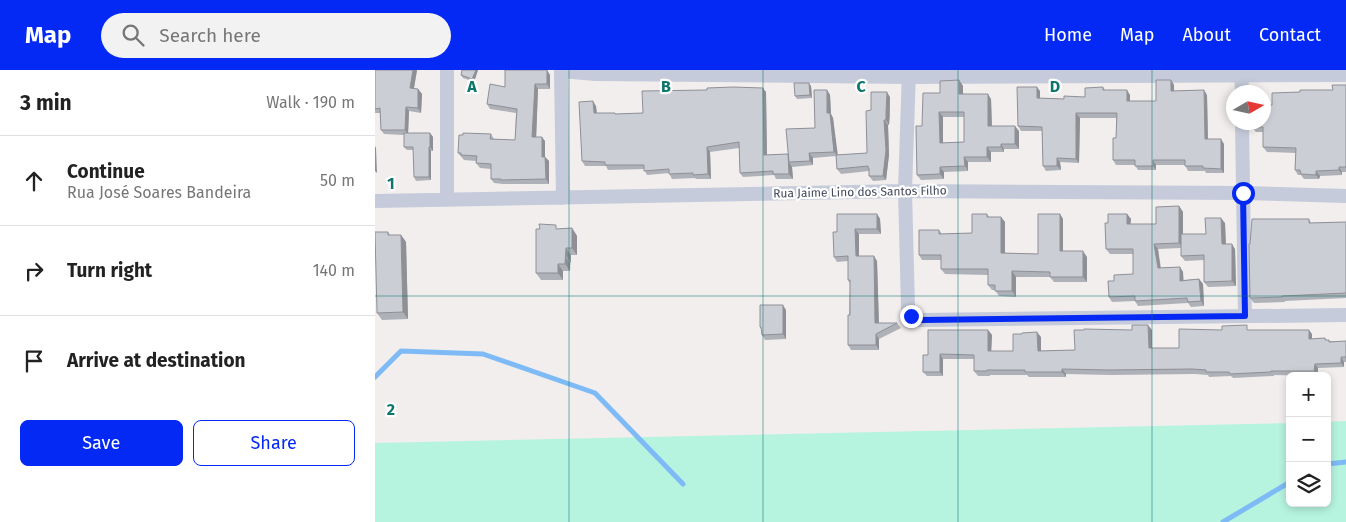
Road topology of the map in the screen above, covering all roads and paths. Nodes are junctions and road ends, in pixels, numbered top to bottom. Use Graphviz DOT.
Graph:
graph roads {
  1 [pos="447,70"];
  2 [pos="561,70"];
  3 [pos="1241,73"];
  4 [pos="909,74"];
  5 [pos="1346,75"];
  6 [pos="1242,130"];
  7 [pos="905,191"];
  8 [pos="1243,193"];
  9 [pos="1346,196"];
  10 [pos="563,198"];
  11 [pos="447,200"];
  12 [pos="375,201"];
  13 [pos="1346,315"];
  14 [pos="1245,316"];
  1 -- 11 [label="street"];
  2 -- 4 [label="street"];
  2 -- 10 [label="street"];
  3 -- 4 [label="street"];
  3 -- 5 [label="street"];
  4 -- 7 [label="street"];
  6 -- 8 [label="street"];
  7 -- 8 [label="street, Rua Jaime Lino dos Santos Filho"];
  7 -- 10 [label="street, Rua Jaime Lino dos Santos Filho"];
  7 -- 14 [label="street"];
  8 -- 9 [label="street, Rua Jaime Lino dos Santos Filho"];
  8 -- 14 [label="street"];
  10 -- 11 [label="street, Rua Jaime Lino dos Santos Filho"];
  11 -- 12 [label="street, Rua Jaime Lino dos Santos Filho"];
  13 -- 14 [label="street"];
}
